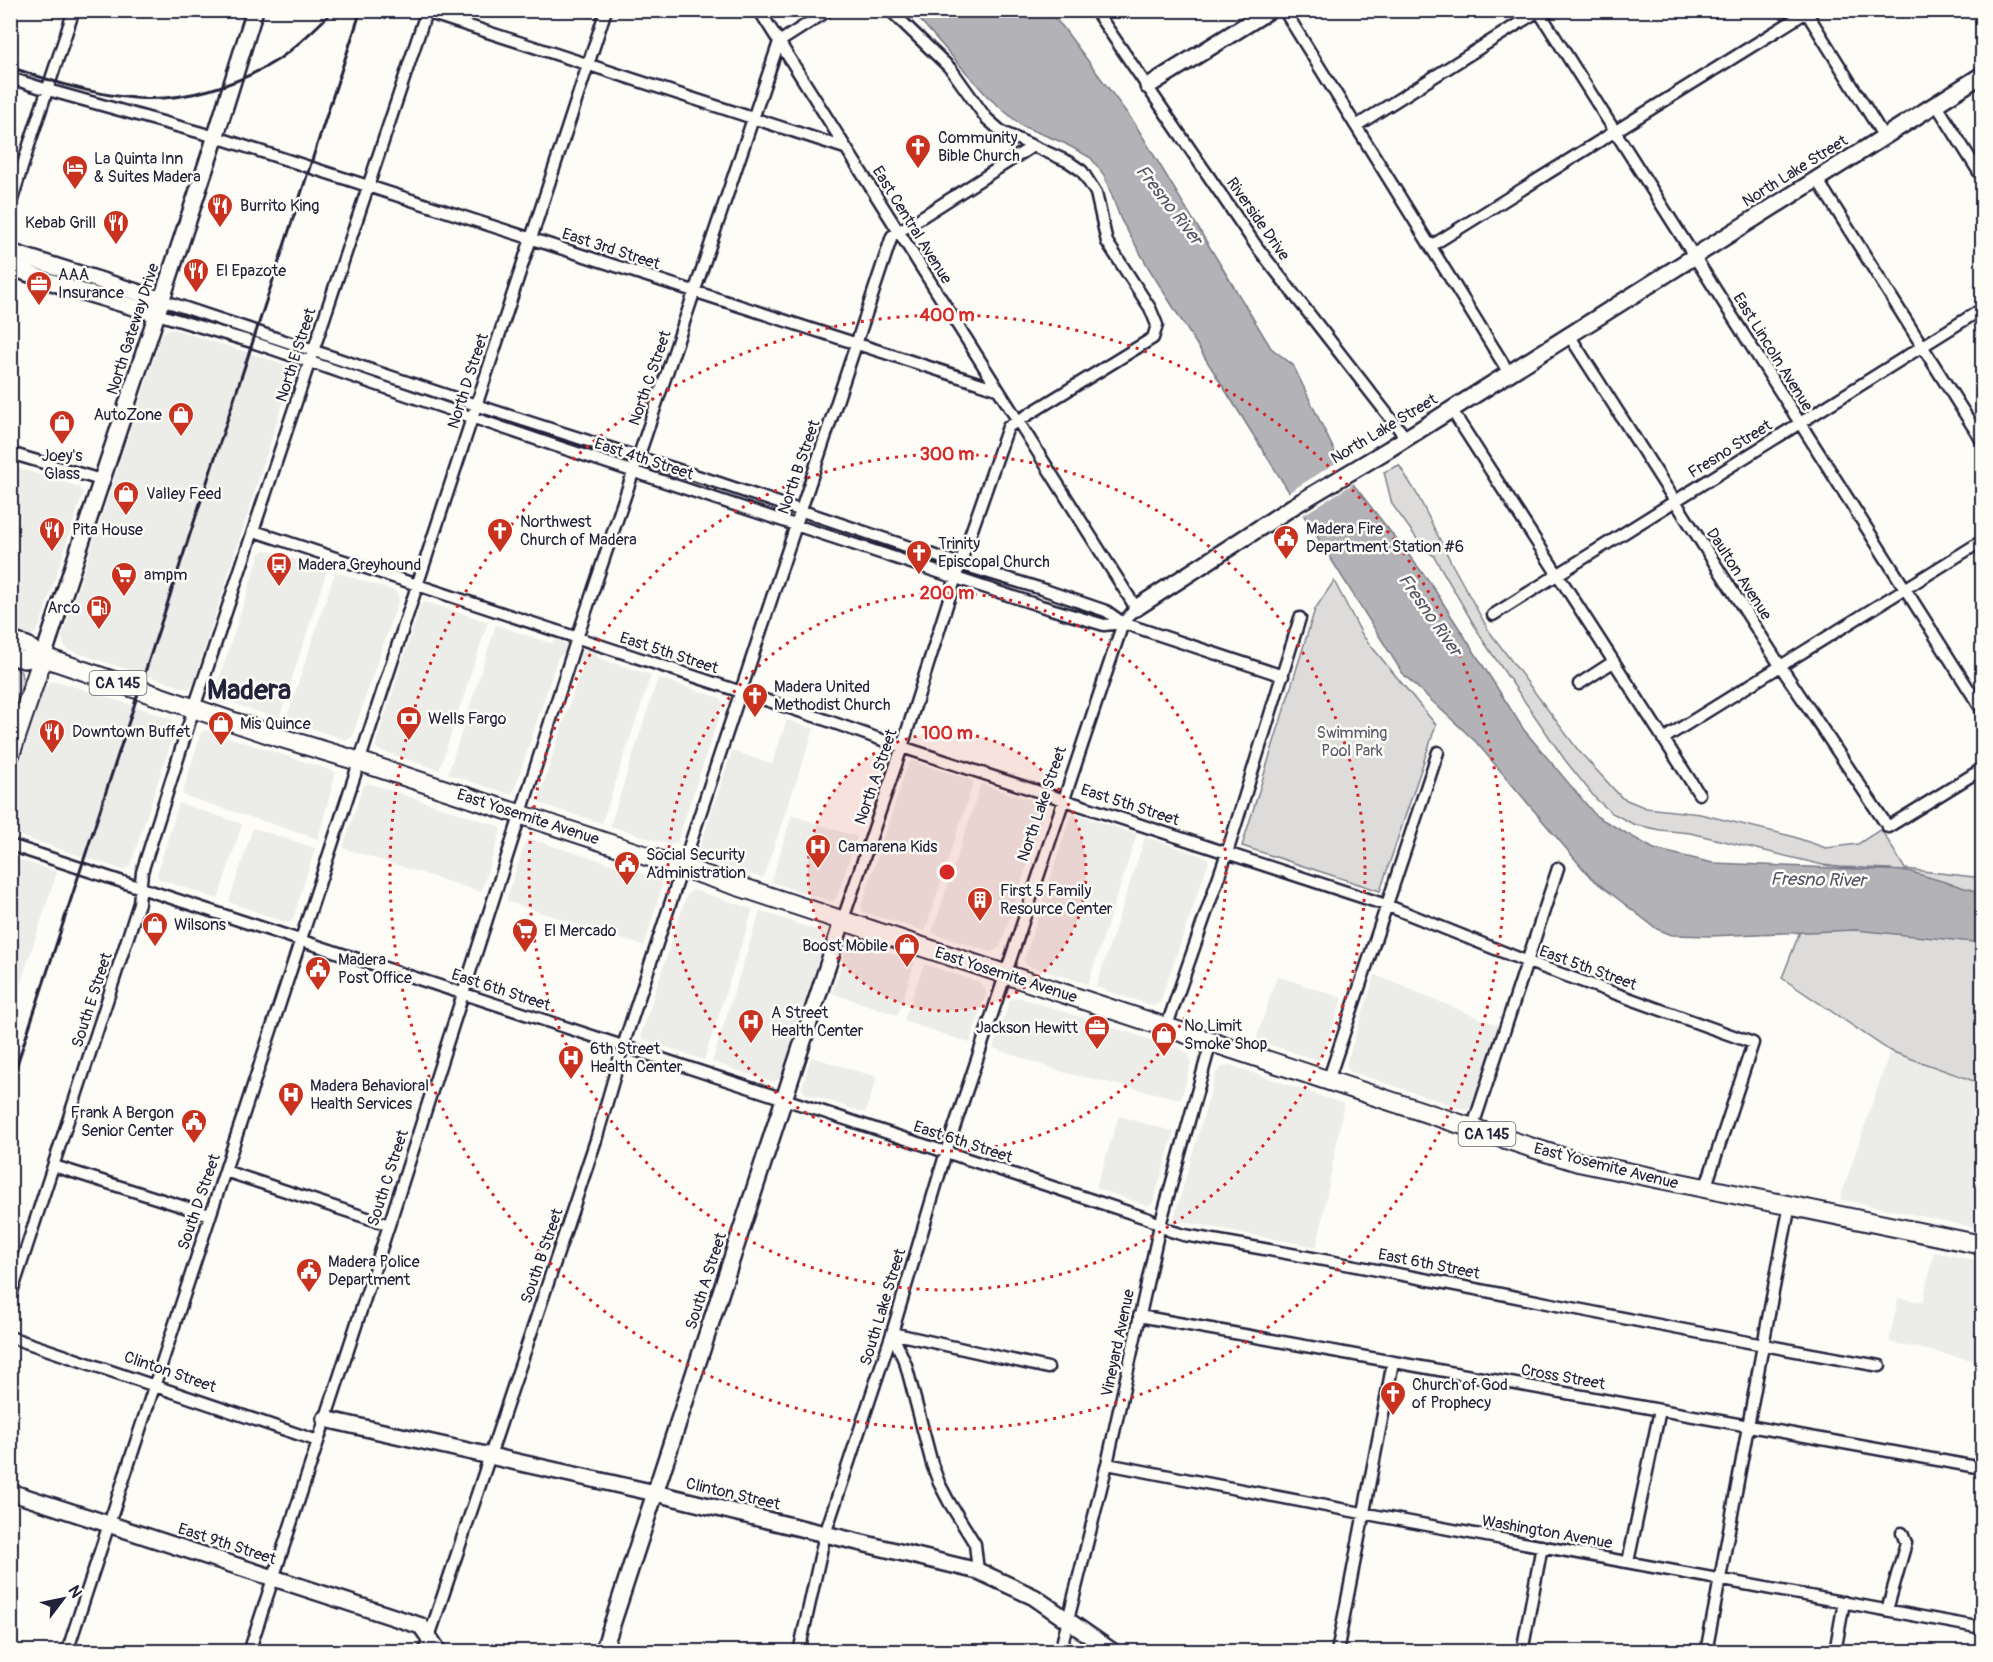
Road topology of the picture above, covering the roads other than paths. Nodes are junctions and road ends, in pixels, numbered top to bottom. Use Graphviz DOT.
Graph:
graph roads {
  1 [pos="75,10"];
  2 [pos="255,10"];
  3 [pos="606,10"];
  4 [pos="759,10"];
  5 [pos="829,10"];
  6 [pos="890,10"];
  7 [pos="1095,10"];
  8 [pos="1270,10"];
  9 [pos="1284,10"];
  10 [pos="427,11"];
  11 [pos="1539,11"];
  12 [pos="1807,11"];
  13 [pos="778,42"];
  14 [pos="588,64"];
  15 [pos="1983,75"];
  16 [pos="10,78"];
  17 [pos="1148,86"];
  18 [pos="48,90"];
  19 [pos="1936,104"];
  20 [pos="753,118"];
  21 [pos="1356,126"];
  22 [pos="1616,133"];
  23 [pos="216,137"];
  24 [pos="1884,137"];
  25 [pos="1033,146"];
  26 [pos="845,148"];
  27 [pos="1983,177"];
  28 [pos="1817,179"];
  29 [pos="368,186"];
  30 [pos="10,206"];
  31 [pos="898,230"];
  32 [pos="531,239"];
  33 [pos="1431,246"];
  34 [pos="10,252"];
  35 [pos="1695,256"];
  36 [pos="10,267"];
  37 [pos="696,292"];
  38 [pos="160,307"];
  39 [pos="1983,309"];
  40 [pos="1569,335"];
  41 [pos="857,344"];
  42 [pos="1923,346"];
  43 [pos="313,350"];
  44 [pos="309,363"];
  45 [pos="1509,373"];
  46 [pos="998,389"];
  47 [pos="476,405"];
  48 [pos="1451,409"];
  49 [pos="472,418"];
  50 [pos="1017,421"];
  51 [pos="1800,423"];
  52 [pos="1406,438"];
  53 [pos="1983,441"];
  54 [pos="10,453"];
  55 [pos="638,458"];
  56 [pos="633,471"];
  57 [pos="101,480"];
  58 [pos="1675,501"];
  59 [pos="801,510"];
  60 [pos="795,526"];
  61 [pos="254,531"];
  62 [pos="1983,541"];
  63 [pos="960,564"];
  64 [pos="1557,575"];
  65 [pos="956,578"];
  66 [pos="416,585"];
  67 [pos="1906,589"];
  68 [pos="1136,608"];
  69 [pos="1493,615"];
  70 [pos="1300,618"];
  71 [pos="1123,623"];
  72 [pos="578,638"];
  73 [pos="10,639"];
  74 [pos="10,656"];
  75 [pos="43,657"];
  76 [pos="1613,662"];
  77 [pos="1781,667"];
  78 [pos="1283,676"];
  79 [pos="1579,684"];
  80 [pos="740,692"];
  81 [pos="194,708"];
  82 [pos="1983,710"];
  83 [pos="1663,739"];
  84 [pos="902,747"];
  85 [pos="1438,752"];
  86 [pos="10,755"];
  87 [pos="358,761"];
  88 [pos="1983,769"];
  89 [pos="1699,794"];
  90 [pos="1063,799"];
  91 [pos="520,815"];
  92 [pos="10,845"];
  93 [pos="1227,853"];
  94 [pos="682,868"];
  95 [pos="1558,868"];
  96 [pos="140,888"];
  97 [pos="1386,905"];
  98 [pos="842,922"];
  99 [pos="300,940"];
  100 [pos="1528,962"];
  101 [pos="1004,974"];
  102 [pos="463,993"];
  103 [pos="1166,1028"];
  104 [pos="1211,1042"];
  105 [pos="623,1046"];
  106 [pos="1328,1081"];
  107 [pos="786,1099"];
  108 [pos="1472,1129"];
  109 [pos="946,1152"];
  110 [pos="54,1166"];
  111 [pos="225,1171"];
  112 [pos="1705,1189"];
  113 [pos="1790,1205"];
  114 [pos="210,1215"];
  115 [pos="389,1225"];
  116 [pos="1160,1225"];
  117 [pos="1983,1245"];
  118 [pos="10,1298"];
  119 [pos="1139,1316"];
  120 [pos="892,1333"];
  121 [pos="10,1337"];
  122 [pos="1762,1346"];
  123 [pos="1393,1362"];
  124 [pos="1880,1366"];
  125 [pos="1048,1368"];
  126 [pos="154,1386"];
  127 [pos="1660,1410"];
  128 [pos="326,1419"];
  129 [pos="1749,1426"];
  130 [pos="318,1441"];
  131 [pos="490,1455"];
  132 [pos="1107,1464"];
  133 [pos="1983,1468"];
  134 [pos="10,1491"];
  135 [pos="655,1493"];
  136 [pos="1362,1514"];
  137 [pos="109,1524"];
  138 [pos="1902,1533"];
  139 [pos="825,1534"];
  140 [pos="1542,1546"];
  141 [pos="1628,1562"];
  142 [pos="978,1572"];
  143 [pos="273,1578"];
  144 [pos="1720,1580"];
  145 [pos="1844,1602"];
  146 [pos="1887,1610"];
  147 [pos="1068,1619"];
  148 [pos="1983,1628"];
  149 [pos="429,1635"];
  150 [pos="608,1651"];
  151 [pos="67,1652"];
  152 [pos="249,1652"];
  153 [pos="424,1652"];
  154 [pos="439,1652"];
  155 [pos="799,1652"];
  156 [pos="1060,1652"];
  157 [pos="1113,1652"];
  158 [pos="1337,1652"];
  159 [pos="1522,1652"];
  160 [pos="1706,1652"];
  161 [pos="1835,1652"];
  1 -- 18 [label="street"];
  2 -- 23 [label="street, North Gateway Drive"];
  3 -- 14 [label="street, North D Street"];
  4 -- 13 [label="street, East Central Avenue"];
  5 -- 13 [label="street"];
  6 -- 25 [label="street"];
  7 -- 17 [label="street, Riverside Drive"];
  8 -- 17 [label="street"];
  9 -- 21 [label="street"];
  10 -- 14 [label="street"];
  10 -- 29 [label="street, North E Street"];
  11 -- 21 [label="street"];
  11 -- 22 [label="street, East Lincoln Avenue"];
  12 -- 22 [label="street"];
  12 -- 24 [label="street"];
  13 -- 20 [label="street, North C Street"];
  13 -- 26 [label="street, East Central Avenue"];
  14 -- 20 [label="street"];
  14 -- 32 [label="street, North D Street"];
  15 -- 19 [label="street, North Lake Street"];
  16 -- 18 [label="street, East 3rd Street"];
  17 -- 52 [label="street, Riverside Drive"];
  18 -- 23 [label="street, East 3rd Street"];
  18 -- 30 [label="street"];
  19 -- 24 [label="street, North Lake Street"];
  19 -- 27 [label="street"];
  20 -- 26 [label="street"];
  20 -- 37 [label="street, North C Street"];
  21 -- 33 [label="street"];
  22 -- 33 [label="street"];
  22 -- 35 [label="street, East Lincoln Avenue"];
  23 -- 29 [label="street, East 3rd Street"];
  23 -- 38 [label="street, North Gateway Drive"];
  24 -- 28 [label="street, North Lake Street"];
  25 -- 31 [label="street"];
  25 -- 50 [label="street, North A Street"];
  26 -- 31 [label="street, East Central Avenue"];
  28 -- 35 [label="street, North Lake Street"];
  28 -- 42 [label="street"];
  29 -- 32 [label="street, East 3rd Street"];
  29 -- 43 [label="street, North E Street"];
  31 -- 41 [label="street, North B Street"];
  31 -- 46 [label="street, East Central Avenue"];
  32 -- 37 [label="street, East 3rd Street"];
  32 -- 47 [label="street, North D Street"];
  33 -- 45 [label="street"];
  34 -- 38 [label="street"];
  35 -- 40 [label="street, North Lake Street"];
  35 -- 51 [label="street, East Lincoln Avenue"];
  36 -- 38 [label="street"];
  37 -- 41 [label="street, East 3rd Street"];
  37 -- 55 [label="street, North C Street"];
  38 -- 43 [label="street, East 4th Street"];
  38 -- 44 [label="street, East 4th Street"];
  38 -- 57 [label="street, North Gateway Drive"];
  39 -- 42 [label="street, Fresno Street"];
  40 -- 45 [label="street, North Lake Street"];
  40 -- 58 [label="street, Daulton Avenue"];
  41 -- 46 [label="street, East 3rd Street"];
  41 -- 59 [label="street, North B Street"];
  42 -- 51 [label="street, Fresno Street"];
  42 -- 53 [label="street"];
  43 -- 44 [label="street, North E Street"];
  43 -- 47 [label="street, East 4th Street"];
  44 -- 49 [label="street, East 4th Street"];
  44 -- 61 [label="street, North E Street"];
  45 -- 48 [label="street, North Lake Street"];
  46 -- 50 [label="street, East Central Avenue"];
  47 -- 49 [label="street, North D Street"];
  47 -- 55 [label="street, East 4th Street"];
  48 -- 52 [label="street, North Lake Street"];
  48 -- 64 [label="street"];
  49 -- 56 [label="street, East 4th Street"];
  49 -- 66 [label="street, North D Street"];
  50 -- 63 [label="street, North A Street"];
  50 -- 68 [label="street, East Central Avenue"];
  51 -- 58 [label="street, Fresno Street"];
  51 -- 67 [label="street, East Lincoln Avenue"];
  52 -- 68 [label="street, North Lake Street"];
  54 -- 57 [label="street"];
  55 -- 56 [label="street, North C Street"];
  55 -- 59 [label="street, East 4th Street"];
  56 -- 60 [label="street, East 4th Street"];
  56 -- 72 [label="street, North C Street"];
  57 -- 75 [label="street, North Gateway Drive"];
  58 -- 64 [label="street, Fresno Street"];
  58 -- 77 [label="street, Daulton Avenue"];
  59 -- 60 [label="street, North B Street"];
  59 -- 63 [label="street, East 4th Street"];
  60 -- 65 [label="street, East 4th Street"];
  60 -- 80 [label="street, North B Street"];
  61 -- 66 [label="street, East 5th Street"];
  61 -- 81 [label="street, North E Street"];
  62 -- 67 [label="street"];
  63 -- 65 [label="street, North A Street"];
  63 -- 71 [label="street, East 4th Street"];
  64 -- 69 [label="street, Fresno Street"];
  64 -- 76 [label="street"];
  65 -- 71 [label="street, East 4th Street"];
  65 -- 84 [label="street, North A Street"];
  66 -- 72 [label="street, East 5th Street"];
  66 -- 87 [label="street, North D Street"];
  67 -- 77 [label="street"];
  67 -- 82 [label="street, East Lincoln Avenue"];
  68 -- 71 [label="street, North Lake Street"];
  70 -- 78 [label="street"];
  71 -- 78 [label="street, East 4th Street"];
  71 -- 90 [label="street, North Lake Street"];
  72 -- 80 [label="street, East 5th Street"];
  72 -- 91 [label="street, North C Street"];
  73 -- 75 [label="street"];
  74 -- 75 [label="street"];
  75 -- 81 [label="main road, East Yosemite Avenue / CA 145"];
  75 -- 86 [label="main road"];
  76 -- 79 [label="street"];
  76 -- 83 [label="street"];
  77 -- 83 [label="street"];
  77 -- 88 [label="street, Daulton Avenue"];
  78 -- 93 [label="street"];
  80 -- 84 [label="street, East 5th Street"];
  80 -- 94 [label="street, North B Street"];
  81 -- 87 [label="main road, East Yosemite Avenue / CA 145"];
  81 -- 96 [label="street, South E Street"];
  83 -- 89 [label="street"];
  84 -- 90 [label="street, East 5th Street"];
  84 -- 98 [label="street, North A Street"];
  85 -- 97 [label="street"];
  87 -- 91 [label="main road, East Yosemite Avenue / CA 145"];
  87 -- 99 [label="street, South D Street"];
  90 -- 93 [label="street, East 5th Street"];
  90 -- 101 [label="street, North Lake Street"];
  91 -- 94 [label="main road, East Yosemite Avenue / CA 145"];
  91 -- 102 [label="street, South C Street"];
  92 -- 96 [label="street, East 6th Street"];
  93 -- 97 [label="street, East 5th Street"];
  93 -- 103 [label="street"];
  94 -- 98 [label="main road, East Yosemite Avenue / CA 145"];
  94 -- 105 [label="street, South B Street"];
  95 -- 100 [label="street"];
  96 -- 99 [label="street, East 6th Street"];
  96 -- 110 [label="street, South E Street"];
  97 -- 100 [label="street, East 5th Street"];
  97 -- 106 [label="street"];
  98 -- 101 [label="main road, East Yosemite Avenue / CA 145"];
  98 -- 107 [label="street, South A Street"];
  99 -- 102 [label="street, East 6th Street"];
  99 -- 111 [label="street, South D Street"];
  100 -- 108 [label="street"];
  100 -- 112 [label="street, East 5th Street"];
  101 -- 103 [label="main road, East Yosemite Avenue / CA 145"];
  101 -- 109 [label="street, South Lake Street"];
  102 -- 105 [label="street, East 6th Street"];
  102 -- 115 [label="street, South C Street"];
  103 -- 104 [label="main road, East Yosemite Avenue / CA 145"];
  104 -- 106 [label="main road, East Yosemite Avenue / CA 145"];
  104 -- 116 [label="street, Vineyard Avenue"];
  105 -- 107 [label="street, East 6th Street"];
  105 -- 131 [label="street, South B Street"];
  106 -- 108 [label="main road, East Yosemite Avenue / CA 145"];
  107 -- 109 [label="street, East 6th Street"];
  107 -- 135 [label="street, South A Street"];
  108 -- 112 [label="main road, East Yosemite Avenue / CA 145"];
  109 -- 116 [label="street, East 6th Street"];
  109 -- 120 [label="street, South Lake Street"];
  110 -- 114 [label="street"];
  110 -- 118 [label="street, South E Street"];
  111 -- 114 [label="street, South D Street"];
  111 -- 115 [label="street"];
  112 -- 113 [label="main road, East Yosemite Avenue / CA 145"];
  113 -- 117 [label="main road, East Yosemite Avenue / CA 145"];
  113 -- 122 [label="street"];
  114 -- 126 [label="street, South D Street"];
  115 -- 128 [label="street, South C Street"];
  116 -- 119 [label="street, Vineyard Avenue"];
  116 -- 122 [label="street, East 6th Street"];
  119 -- 123 [label="street, Cross Street"];
  119 -- 132 [label="street, Vineyard Avenue"];
  120 -- 125 [label="street"];
  120 -- 139 [label="street, South Lake Street"];
  120 -- 142 [label="street"];
  121 -- 126 [label="street, Clinton Street"];
  122 -- 124 [label="street, East 6th Street"];
  122 -- 129 [label="street"];
  123 -- 127 [label="street, Cross Street"];
  123 -- 136 [label="street"];
  126 -- 130 [label="street, Clinton Street"];
  126 -- 137 [label="street, South D Street"];
  127 -- 129 [label="street, Cross Street"];
  127 -- 141 [label="street"];
  128 -- 130 [label="street, South C Street"];
  128 -- 131 [label="street, Clinton Street"];
  129 -- 133 [label="street, Cross Street"];
  129 -- 144 [label="street"];
  130 -- 143 [label="street, South C Street"];
  131 -- 135 [label="street, Clinton Street"];
  131 -- 149 [label="street, South B Street"];
  132 -- 136 [label="street, Washington Avenue"];
  132 -- 147 [label="street, Vineyard Avenue"];
  134 -- 137 [label="street, East 9th Street"];
  135 -- 139 [label="street, Clinton Street"];
  135 -- 150 [label="street, South A Street"];
  136 -- 140 [label="street, Washington Avenue"];
  136 -- 158 [label="street"];
  137 -- 143 [label="street, East 9th Street"];
  137 -- 151 [label="street, South D Street"];
  138 -- 146 [label="street"];
  139 -- 142 [label="street, Clinton Street"];
  139 -- 155 [label="street, South Lake Street"];
  140 -- 141 [label="street, Washington Avenue"];
  140 -- 159 [label="street"];
  141 -- 144 [label="street, Washington Avenue"];
  142 -- 147 [label="street, Clinton Street"];
  143 -- 149 [label="street, East 9th Street"];
  143 -- 152 [label="street, South C Street"];
  144 -- 145 [label="street, Washington Avenue"];
  144 -- 160 [label="street"];
  145 -- 146 [label="street, Washington Avenue"];
  145 -- 161 [label="street"];
  146 -- 148 [label="street, Washington Avenue"];
  147 -- 156 [label="street, Vineyard Avenue"];
  147 -- 157 [label="street, Clinton Street"];
  149 -- 153 [label="street, South B Street"];
  149 -- 154 [label="street"];
}
